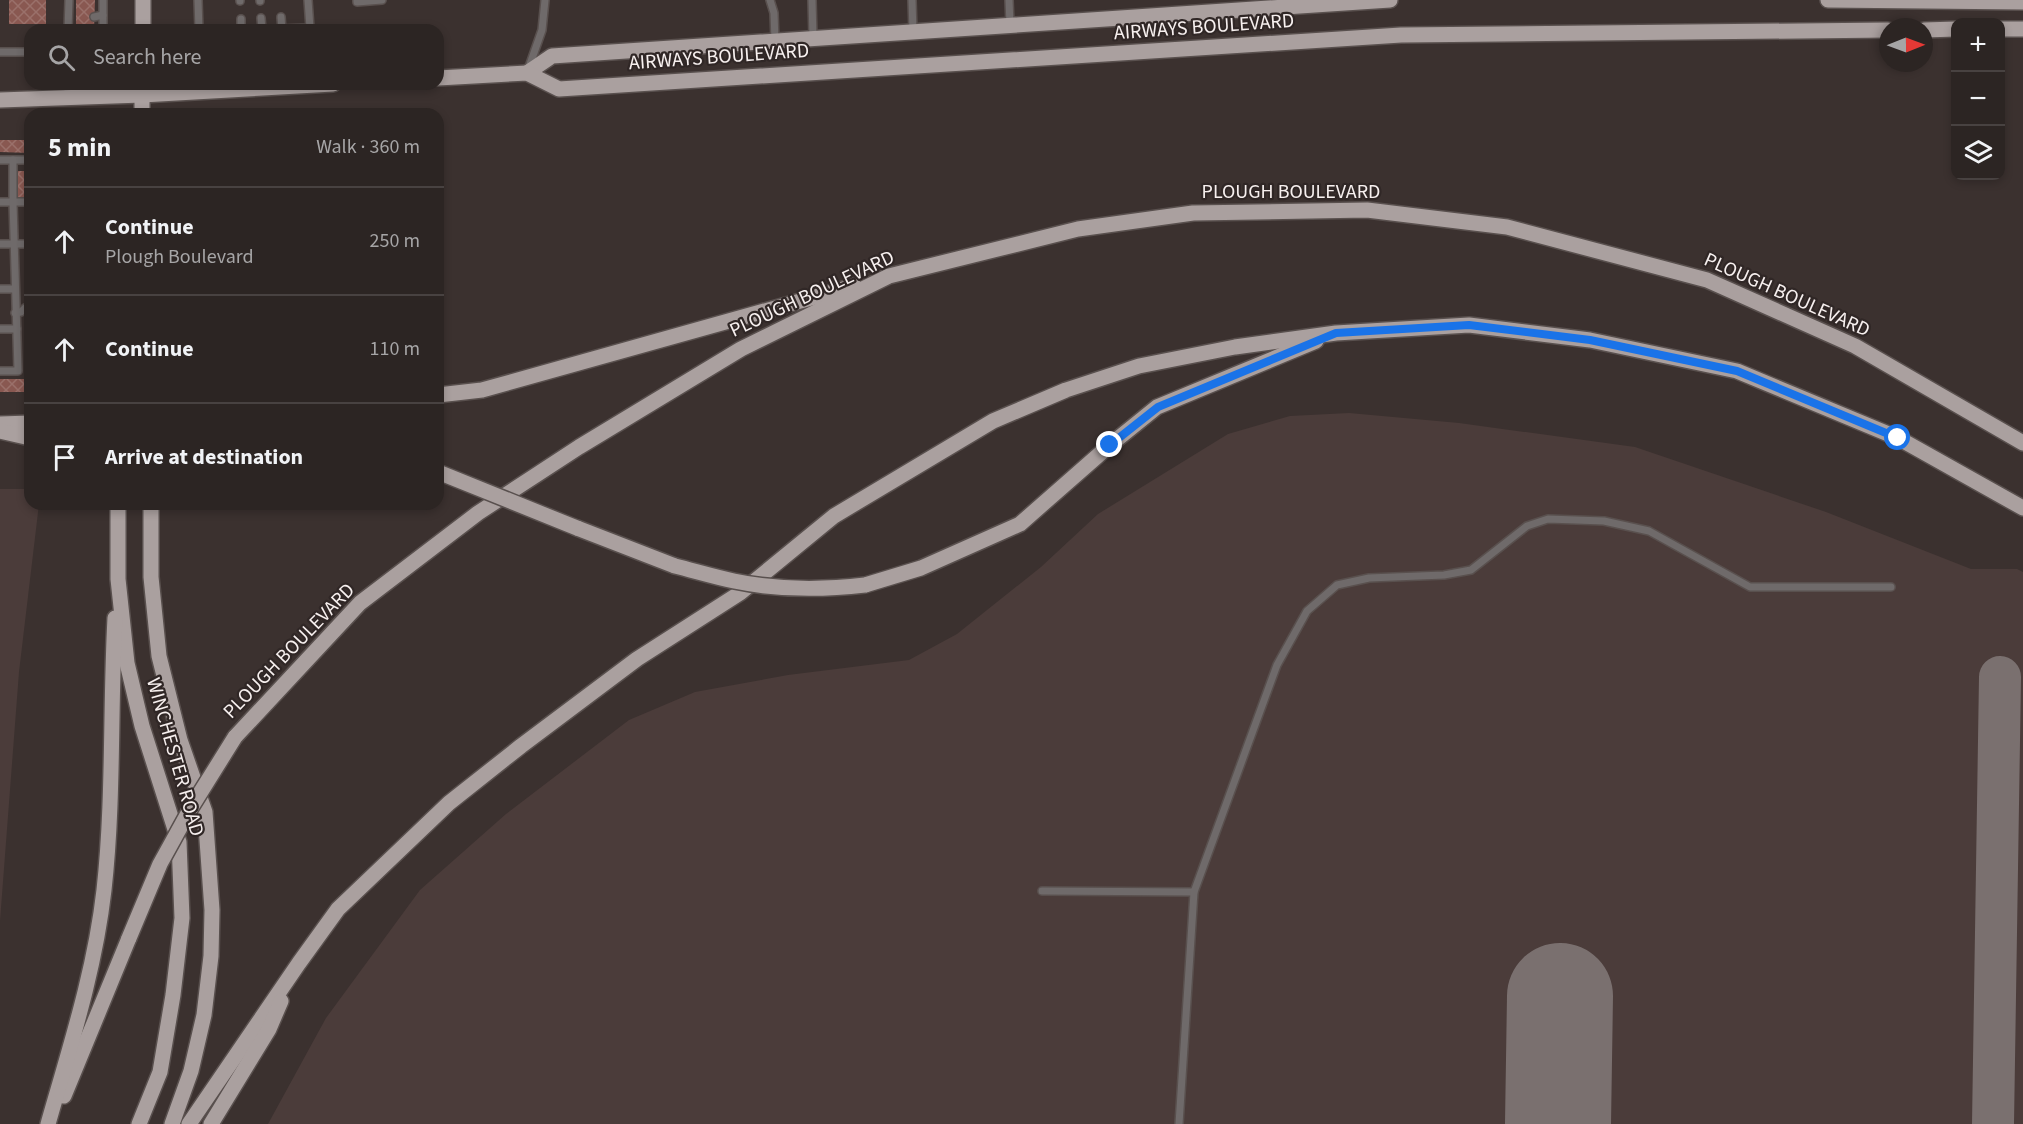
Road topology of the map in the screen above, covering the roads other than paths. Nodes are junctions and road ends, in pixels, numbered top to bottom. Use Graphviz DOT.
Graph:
graph roads {
  1 [pos="103,0"];
  2 [pos="143,0"];
  3 [pos="198,0"];
  4 [pos="308,0"];
  5 [pos="357,0"];
  6 [pos="382,0"];
  7 [pos="544,0"];
  8 [pos="770,0"];
  9 [pos="812,0"];
  10 [pos="912,0"];
  11 [pos="1009,0"];
  12 [pos="1390,0"];
  13 [pos="1828,0"];
  14 [pos="71,2"];
  15 [pos="2023,2"];
  16 [pos="103,15"];
  17 [pos="94,17"];
  18 [pos="281,17"];
  19 [pos="261,18"];
  20 [pos="241,19"];
  21 [pos="71,24"];
  22 [pos="103,24"];
  23 [pos="143,24"];
  24 [pos="199,24"];
  25 [pos="242,24"];
  26 [pos="262,24"];
  27 [pos="281,24"];
  28 [pos="310,24"];
  29 [pos="1010,25"];
  30 [pos="2005,29"];
  31 [pos="2023,29"];
  32 [pos="1879,30"];
  33 [pos="1933,30"];
  34 [pos="1951,30"];
  35 [pos="913,32"];
  36 [pos="813,38"];
  37 [pos="775,41"];
  38 [pos="0,52"];
  39 [pos="24,52"];
  40 [pos="528,73"];
  41 [pos="444,78"];
  42 [pos="142,90"];
  43 [pos="68,91"];
  44 [pos="0,100"];
  45 [pos="142,108"];
  46 [pos="0,160"];
  47 [pos="13,160"];
  48 [pos="24,160"];
  49 [pos="0,202"];
  50 [pos="13,202"];
  51 [pos="24,202"];
  52 [pos="0,244"];
  53 [pos="14,244"];
  54 [pos="24,244"];
  55 [pos="889,276"];
  56 [pos="0,289"];
  57 [pos="15,289"];
  58 [pos="0,329"];
  59 [pos="16,329"];
  60 [pos="1336,333"];
  61 [pos="0,371"];
  62 [pos="444,394"];
  63 [pos="24,423"];
  64 [pos="0,424"];
  65 [pos="0,431"];
  66 [pos="24,437"];
  67 [pos="2023,442"];
  68 [pos="444,474"];
  69 [pos="2023,508"];
  70 [pos="117,510"];
  71 [pos="151,510"];
  72 [pos="118,579"];
  73 [pos="1891,587"];
  74 [pos="1042,891"];
  75 [pos="1194,892"];
  76 [pos="298,963"];
  77 [pos="48,1124"];
  78 [pos="53,1124"];
  79 [pos="139,1124"];
  80 [pos="172,1124"];
  81 [pos="189,1124"];
  82 [pos="211,1124"];
  83 [pos="1179,1124"];
  1 -- 16 [label="lane"];
  2 -- 23 [label="main road"];
  3 -- 24 [label="lane"];
  4 -- 28 [label="lane"];
  5 -- 6 [label="lane"];
  7 -- 40 [label="lane"];
  8 -- 37 [label="lane"];
  9 -- 36 [label="lane"];
  10 -- 35 [label="lane"];
  11 -- 29 [label="lane"];
  12 -- 29 [label="main road, AIRWAYS BOULEVARD"];
  13 -- 15 [label="main road"];
  14 -- 21 [label="lane"];
  16 -- 17 [label="lane"];
  16 -- 22 [label="lane"];
  18 -- 27 [label="lane"];
  19 -- 26 [label="lane"];
  20 -- 25 [label="lane"];
  29 -- 35 [label="main road, AIRWAYS BOULEVARD"];
  30 -- 31 [label="main road"];
  32 -- 40 [label="main road, AIRWAYS BOULEVARD"];
  33 -- 34 [label="main road"];
  35 -- 36 [label="main road, AIRWAYS BOULEVARD"];
  36 -- 37 [label="main road, AIRWAYS BOULEVARD"];
  37 -- 40 [label="main road, AIRWAYS BOULEVARD"];
  38 -- 39 [label="lane"];
  40 -- 41 [label="main road, AIRWAYS BOULEVARD"];
  42 -- 43 [label="main road"];
  42 -- 45 [label="main road"];
  43 -- 44 [label="main road"];
  46 -- 47 [label="lane"];
  47 -- 48 [label="lane"];
  47 -- 50 [label="lane"];
  49 -- 50 [label="lane"];
  50 -- 51 [label="lane"];
  50 -- 53 [label="lane"];
  52 -- 53 [label="lane"];
  53 -- 54 [label="lane"];
  53 -- 57 [label="lane"];
  55 -- 62 [label="main road"];
  55 -- 67 [label="main road, PLOUGH BOULEVARD"];
  55 -- 78 [label="main road, PLOUGH BOULEVARD, bridge"];
  56 -- 57 [label="lane"];
  57 -- 59 [label="lane"];
  58 -- 59 [label="lane"];
  59 -- 61 [label="lane"];
  60 -- 68 [label="main road, bridge"];
  60 -- 69 [label="main road"];
  60 -- 76 [label="main road"];
  63 -- 64 [label="main road"];
  65 -- 66 [label="main road"];
  70 -- 72 [label="main road, WINCHESTER ROAD"];
  71 -- 80 [label="main road, WINCHESTER ROAD"];
  72 -- 77 [label="main road"];
  72 -- 79 [label="main road, WINCHESTER ROAD"];
  73 -- 75 [label="lane"];
  74 -- 75 [label="lane"];
  75 -- 83 [label="lane"];
  76 -- 81 [label="main road"];
  76 -- 82 [label="main road"];
}
